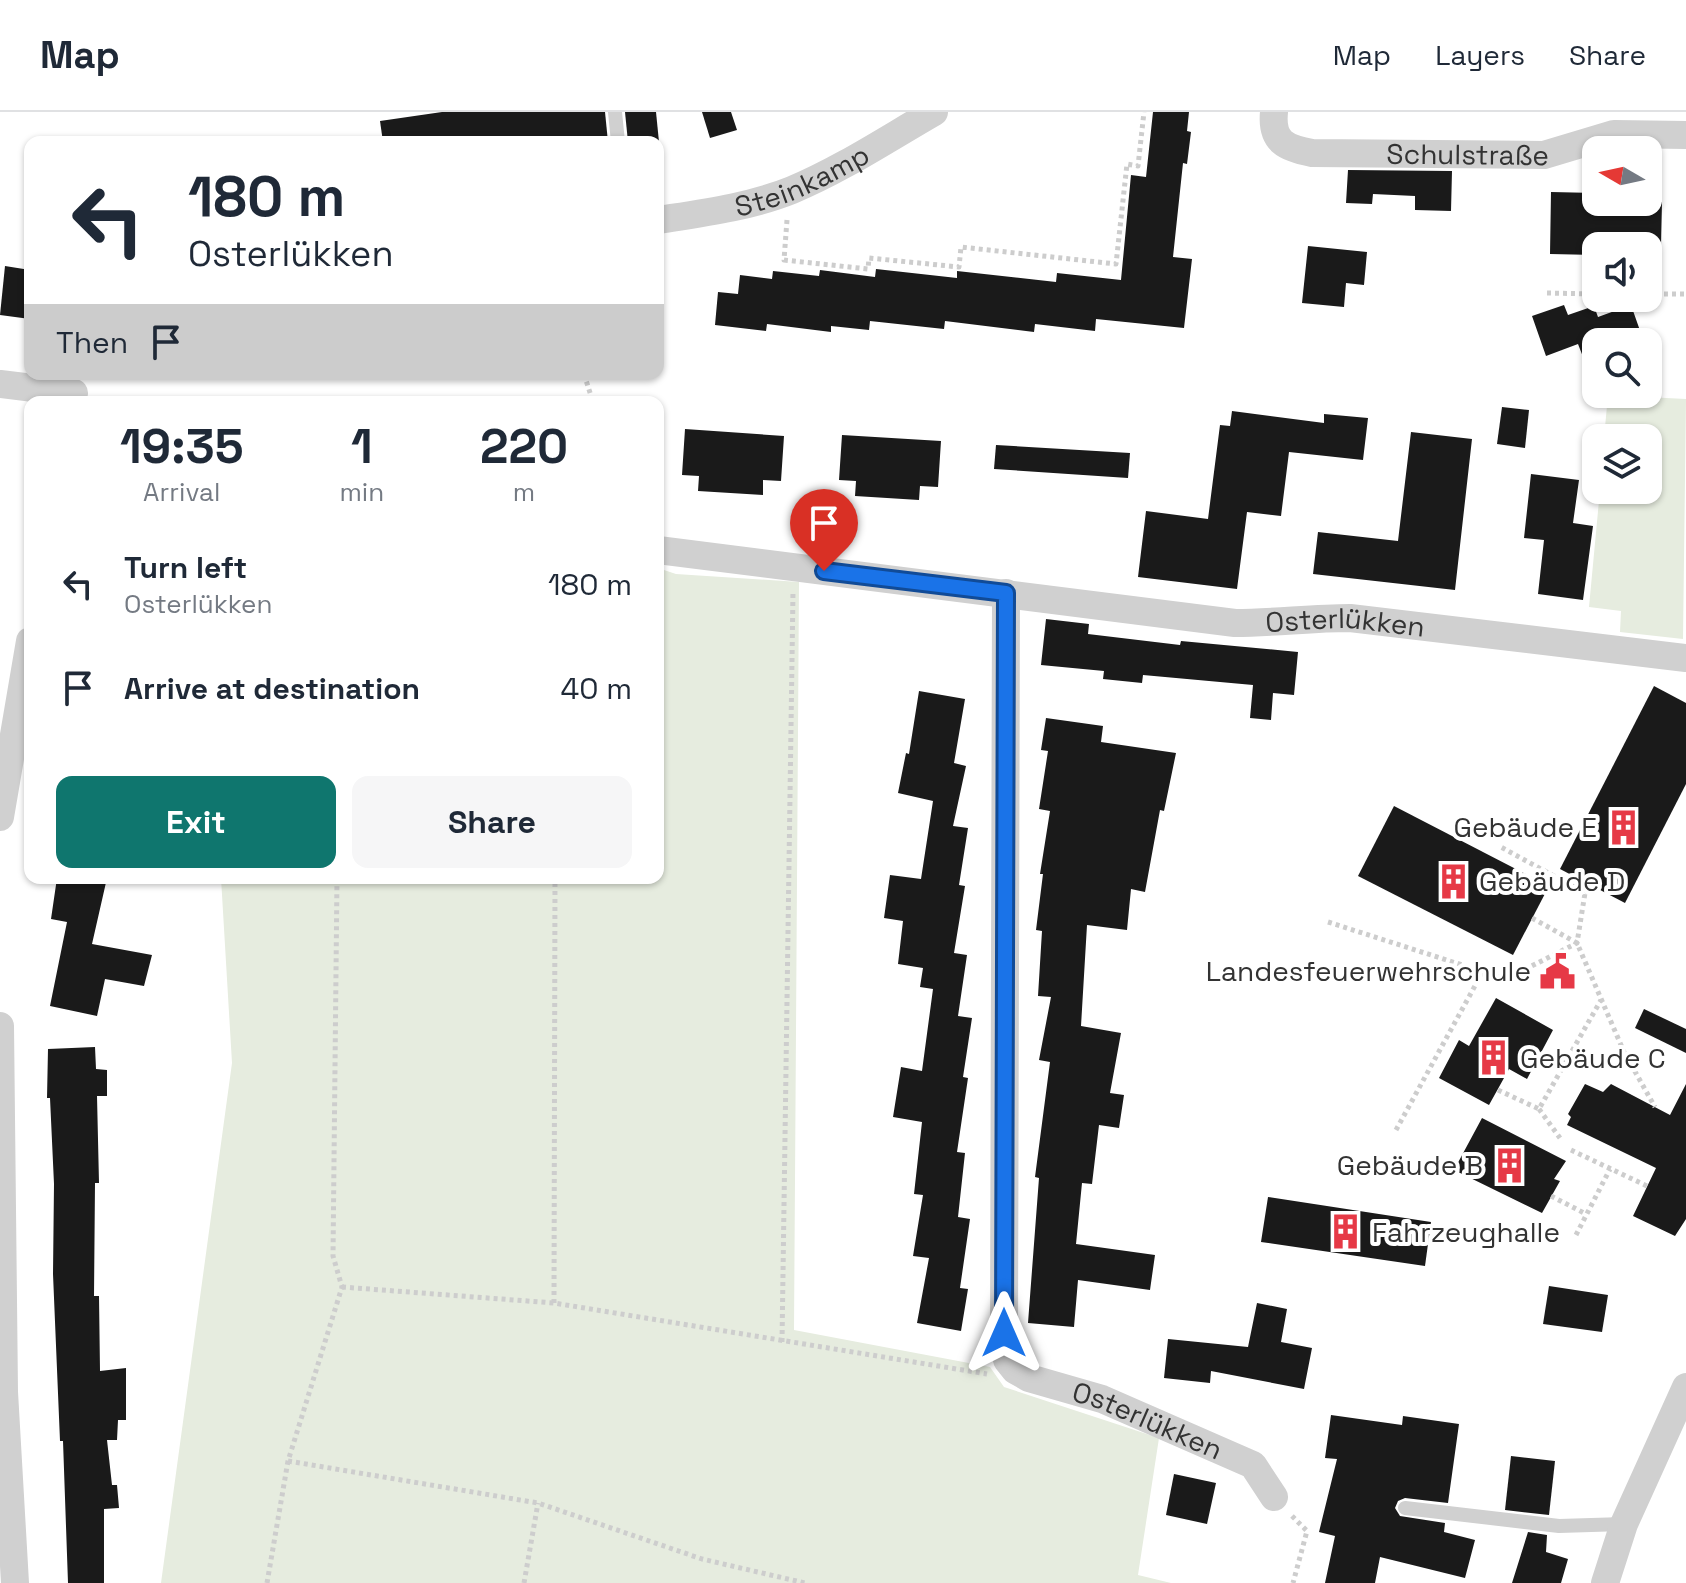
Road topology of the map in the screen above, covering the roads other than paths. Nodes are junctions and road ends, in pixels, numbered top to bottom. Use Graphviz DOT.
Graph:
graph roads {
  1 [pos="615,112"];
  2 [pos="934,112"];
  3 [pos="1274,112"];
  4 [pos="1686,135"];
  5 [pos="617,136"];
  6 [pos="664,219"];
  7 [pos="0,384"];
  8 [pos="77,390"];
  9 [pos="664,551"];
  10 [pos="1006,593"];
  11 [pos="1686,658"];
  12 [pos="24,676"];
  13 [pos="0,817"];
  14 [pos="0,1026"];
  15 [pos="1,1084"];
  16 [pos="2,1252"];
  17 [pos="1686,1387"];
  18 [pos="1274,1497"];
  19 [pos="1405,1508"];
  20 [pos="1624,1524"];
  21 [pos="6,1551"];
  22 [pos="15,1583"];
  23 [pos="1605,1583"];
  1 -- 5 [label="lane"];
  2 -- 6 [label="street, Steinkamp"];
  3 -- 4 [label="street, Schulstraße"];
  7 -- 8 [label="street"];
  9 -- 10 [label="street, Osterlükken"];
  10 -- 11 [label="street, Osterlükken"];
  10 -- 18 [label="street, Osterlükken"];
  12 -- 13 [label="street"];
  14 -- 15 [label="street"];
  15 -- 16 [label="street"];
  16 -- 21 [label="street"];
  17 -- 20 [label="street"];
  19 -- 20 [label="lane"];
  20 -- 23 [label="street"];
  21 -- 22 [label="street"];
}
